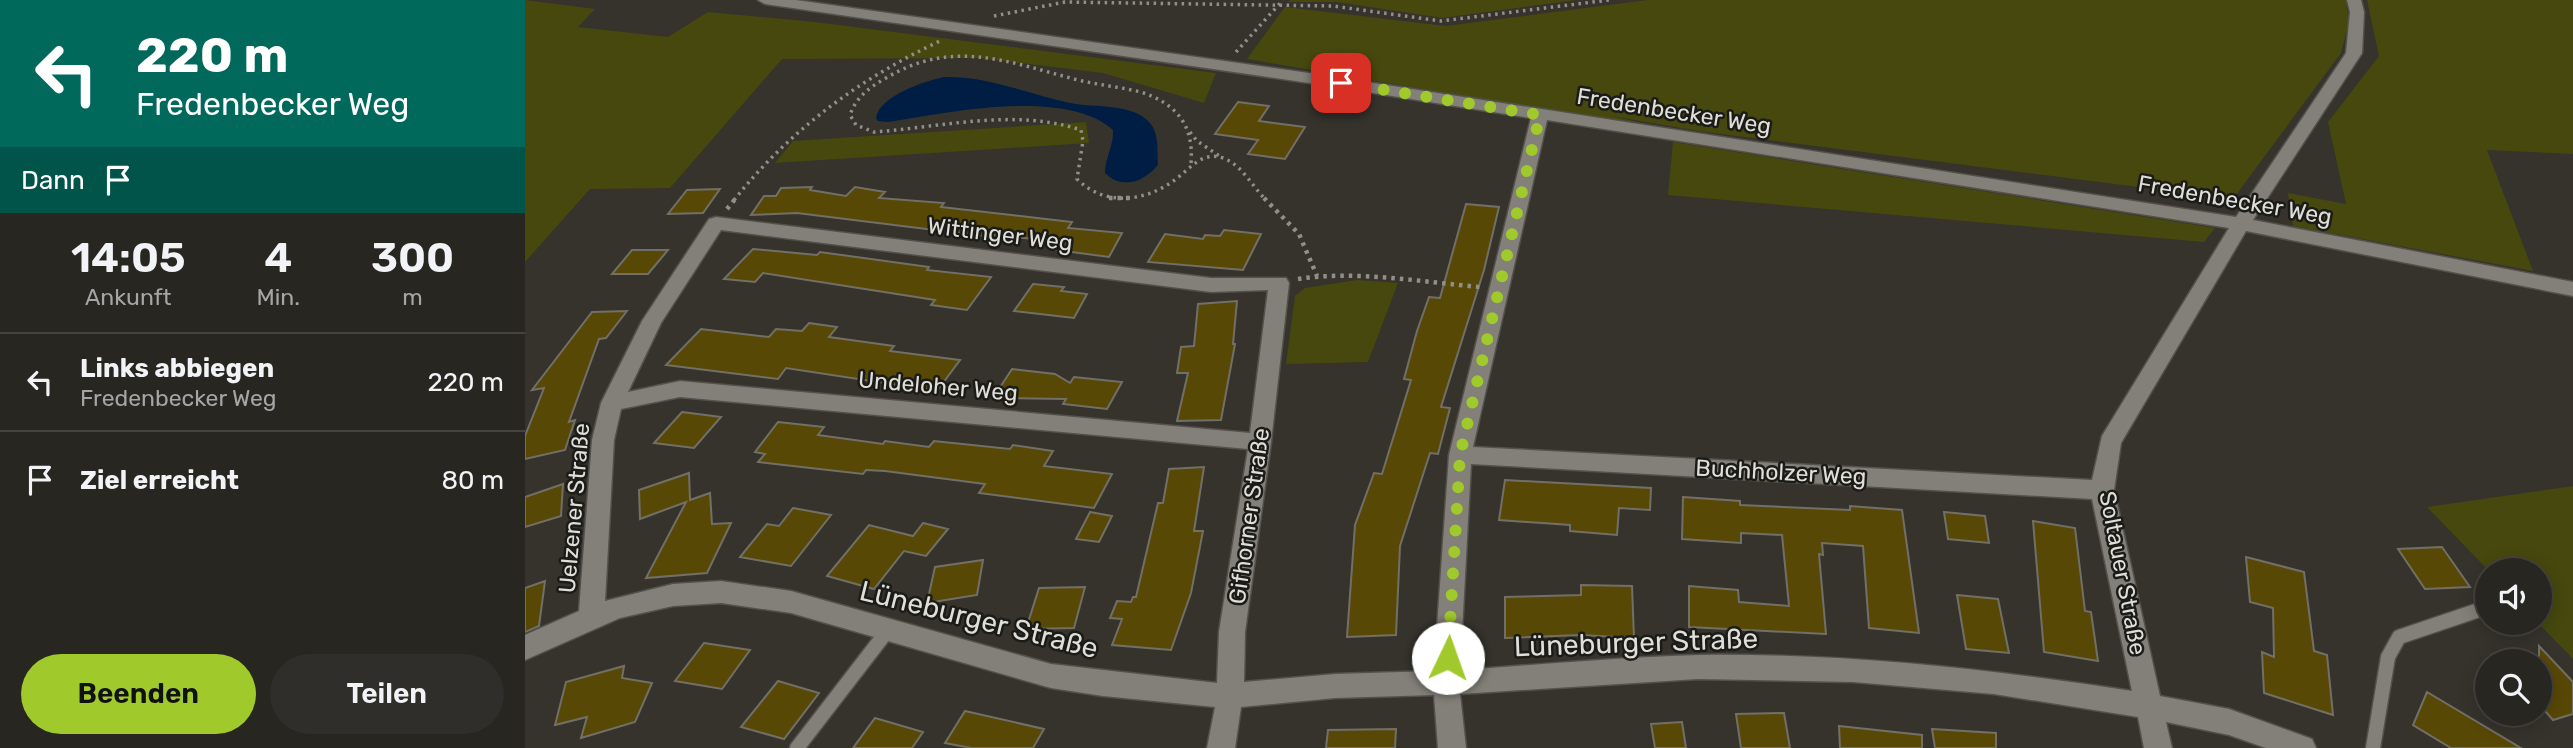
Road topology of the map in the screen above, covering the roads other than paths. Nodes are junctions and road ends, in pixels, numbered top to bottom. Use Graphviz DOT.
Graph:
graph roads {
  1 [pos="765,0"];
  2 [pos="2354,0"];
  3 [pos="1540,115"];
  4 [pos="716,223"];
  5 [pos="2241,224"];
  6 [pos="1279,283"];
  7 [pos="2573,289"];
  8 [pos="612,403"];
  9 [pos="1260,442"];
  10 [pos="1460,455"];
  11 [pos="2102,490"];
  12 [pos="2475,611"];
  13 [pos="591,617"];
  14 [pos="888,630"];
  15 [pos="525,648"];
  16 [pos="1446,684"];
  17 [pos="1230,696"];
  18 [pos="2150,706"];
  19 [pos="797,748"];
  20 [pos="1221,748"];
  21 [pos="1452,748"];
  22 [pos="2158,748"];
  23 [pos="2302,748"];
  24 [pos="2373,748"];
  1 -- 3 [label="street, Fredenbecker Weg"];
  2 -- 5 [label="street, Soltauer Straße"];
  3 -- 5 [label="street, Fredenbecker Weg"];
  3 -- 10 [label="street"];
  4 -- 6 [label="street, Wittinger Weg"];
  4 -- 8 [label="street, Uelzener Straße"];
  5 -- 7 [label="street, Fredenbecker Weg"];
  5 -- 11 [label="street, Soltauer Straße"];
  6 -- 9 [label="street, Gifhorner Straße"];
  8 -- 9 [label="street, Undeloher Weg"];
  8 -- 13 [label="street, Uelzener Straße"];
  9 -- 17 [label="street, Gifhorner Straße"];
  10 -- 11 [label="street, Buchholzer Weg"];
  10 -- 16 [label="street"];
  11 -- 18 [label="street, Soltauer Straße"];
  12 -- 24 [label="lane"];
  13 -- 14 [label="street, Lüneburger Straße"];
  13 -- 15 [label="street, Lüneburger Straße"];
  14 -- 17 [label="street, Lüneburger Straße"];
  14 -- 19 [label="lane"];
  16 -- 17 [label="street, Lüneburger Straße"];
  16 -- 18 [label="street, Lüneburger Straße"];
  16 -- 21 [label="street"];
  17 -- 20 [label="street, Gifhorner Straße"];
  18 -- 22 [label="street, Soltauer Straße"];
  18 -- 23 [label="street, Lüneburger Straße"];
}
